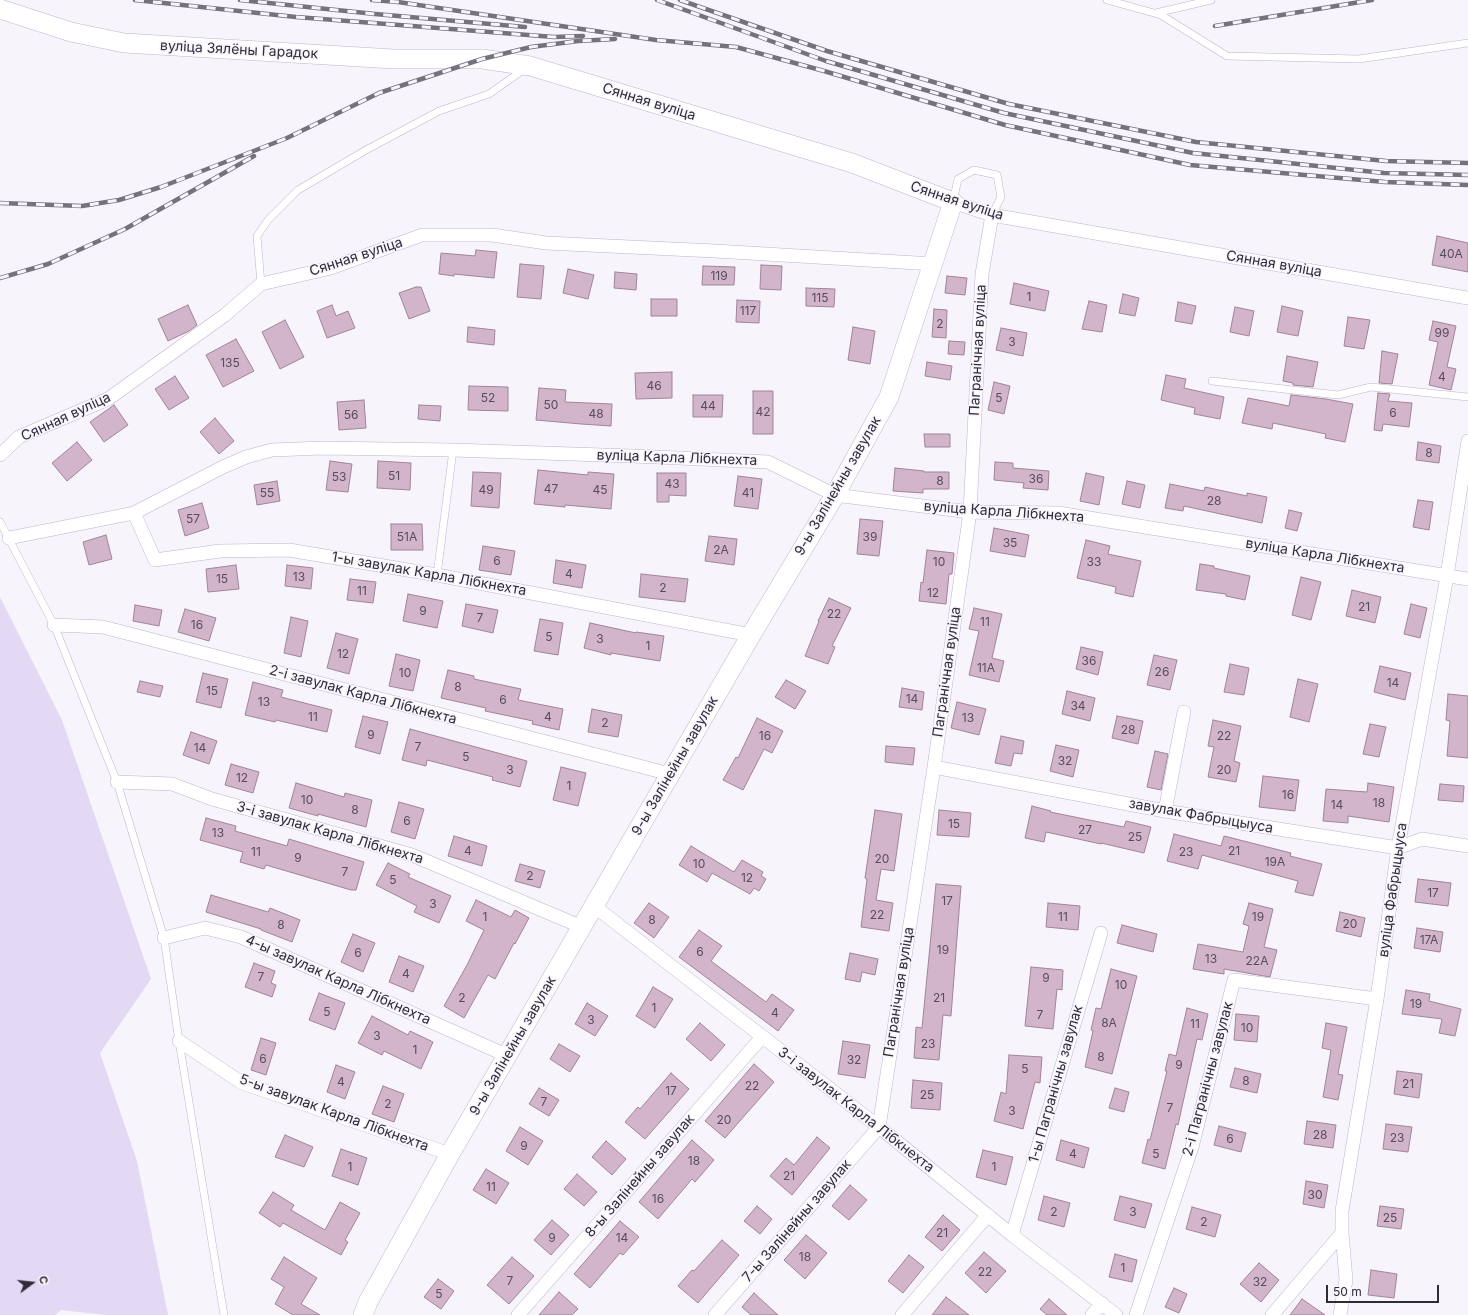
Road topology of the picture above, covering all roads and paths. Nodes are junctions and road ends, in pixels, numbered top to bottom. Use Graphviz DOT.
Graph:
graph roads {
  1 [pos="1107,0"];
  2 [pos="1211,0"];
  3 [pos="0,9"];
  4 [pos="1156,13"];
  5 [pos="1468,43"];
  6 [pos="482,59"];
  7 [pos="530,66"];
  8 [pos="953,202"];
  9 [pos="992,215"];
  10 [pos="934,264"];
  11 [pos="261,284"];
  12 [pos="1468,298"];
  13 [pos="1212,381"];
  14 [pos="1468,397"];
  15 [pos="1468,441"];
  16 [pos="453,450"];
  17 [pos="0,456"];
  18 [pos="835,495"];
  19 [pos="970,512"];
  20 [pos="134,513"];
  21 [pos="0,522"];
  22 [pos="9,538"];
  23 [pos="437,575"];
  24 [pos="1447,576"];
  25 [pos="1468,579"];
  26 [pos="54,625"];
  27 [pos="752,635"];
  28 [pos="1184,712"];
  29 [pos="934,767"];
  30 [pos="670,774"];
  31 [pos="117,782"];
  32 [pos="1165,811"];
  33 [pos="1468,846"];
  34 [pos="1398,848"];
  35 [pos="594,906"];
  36 [pos="582,927"];
  37 [pos="1101,933"];
  38 [pos="164,938"];
  39 [pos="1377,999"];
  40 [pos="762,1037"];
  41 [pos="179,1041"];
  42 [pos="508,1056"];
  43 [pos="879,1127"];
  44 [pos="450,1154"];
  45 [pos="988,1215"];
  46 [pos="1342,1233"];
  47 [pos="1012,1235"];
  48 [pos="1102,1303"];
  49 [pos="224,1315"];
  50 [pos="363,1315"];
  51 [pos="518,1315"];
  52 [pos="715,1315"];
  53 [pos="902,1315"];
  54 [pos="1092,1315"];
  55 [pos="1116,1315"];
  56 [pos="1136,1315"];
  57 [pos="1272,1315"];
  58 [pos="1340,1315"];
  1 -- 4 [label="lane"];
  2 -- 4 [label="lane"];
  3 -- 6 [label="street, вуліца Зялёны Гарадок"];
  4 -- 5 [label="lane"];
  6 -- 7 [label="street, Сянная вуліца"];
  7 -- 8 [label="street, Сянная вуліца"];
  7 -- 11 [label="lane"];
  8 -- 9 [label="street, Сянная вуліца"];
  8 -- 9 [label="lane"];
  8 -- 10 [label="street, 9-ы Залінейны завулак"];
  9 -- 12 [label="street, Сянная вуліца"];
  9 -- 19 [label="street, Пагранічная вуліца"];
  10 -- 11 [label="street, Сянная вуліца"];
  10 -- 18 [label="street, 9-ы Залінейны завулак"];
  11 -- 17 [label="street, Сянная вуліца"];
  13 -- 14 [label="lane"];
  15 -- 24 [label="street, вуліца Фабрыцыуса"];
  16 -- 18 [label="street, вуліца Карла Лібкнехта"];
  16 -- 20 [label="street, вуліца Карла Лібкнехта"];
  16 -- 23 [label="lane"];
  18 -- 19 [label="street, вуліца Карла Лібкнехта"];
  18 -- 27 [label="street, 9-ы Залінейны завулак"];
  19 -- 24 [label="street, вуліца Карла Лібкнехта"];
  19 -- 29 [label="street, Пагранічная вуліца"];
  20 -- 22 [label="street, вуліца Карла Лібкнехта"];
  20 -- 23 [label="street, 1-ы завулак Карла Лібкнехта"];
  21 -- 22 [label="lane"];
  22 -- 26 [label="lane"];
  23 -- 27 [label="street, 1-ы завулак Карла Лібкнехта"];
  24 -- 25 [label="street, вуліца Карла Лібкнехта"];
  24 -- 34 [label="street, вуліца Фабрыцыуса"];
  26 -- 30 [label="street, 2-і завулак Карла Лібкнехта"];
  26 -- 31 [label="lane"];
  27 -- 30 [label="street, 9-ы Залінейны завулак"];
  28 -- 32 [label="street"];
  29 -- 32 [label="street, завулак Фабрыцыуса"];
  29 -- 43 [label="street, Пагранічная вуліца"];
  30 -- 35 [label="street, 9-ы Залінейны завулак"];
  31 -- 36 [label="street, 3-і завулак Карла Лібкнехта"];
  31 -- 38 [label="lane"];
  32 -- 34 [label="street, завулак Фабрыцыуса"];
  33 -- 34 [label="street, завулак Фабрыцыуса"];
  34 -- 39 [label="street, вуліца Фабрыцыуса"];
  35 -- 36 [label="street, 9-ы Залінейны завулак"];
  35 -- 40 [label="street, 3-і завулак Карла Лібкнехта"];
  36 -- 42 [label="street, 9-ы Залінейны завулак"];
  37 -- 47 [label="street, 1-ы Пагранічны завулак"];
  38 -- 41 [label="lane"];
  38 -- 42 [label="street, 4-ы завулак Карла Лібкнехта"];
  39 -- 46 [label="street, вуліца Фабрыцыуса"];
  39 -- 56 [label="street, 2-і Пагранічны завулак"];
  40 -- 43 [label="street, 3-і завулак Карла Лібкнехта"];
  40 -- 51 [label="street, 8-ы Залінейны завулак"];
  41 -- 44 [label="street, 5-ы завулак Карла Лібкнехта"];
  41 -- 49 [label="lane"];
  42 -- 44 [label="street, 9-ы Залінейны завулак"];
  43 -- 45 [label="street, 3-і завулак Карла Лібкнехта"];
  43 -- 52 [label="street, 7-ы Залінейны завулак"];
  44 -- 50 [label="street, 9-ы Залінейны завулак"];
  45 -- 47 [label="street, 3-і завулак Карла Лібкнехта"];
  45 -- 53 [label="street"];
  46 -- 57 [label="street"];
  46 -- 58 [label="street, вуліца Фабрыцыуса"];
  47 -- 48 [label="street, 3-і завулак Карла Лібкнехта"];
  48 -- 54 [label="street"];
  48 -- 55 [label="street, 3-і завулак Карла Лібкнехта"];
}
